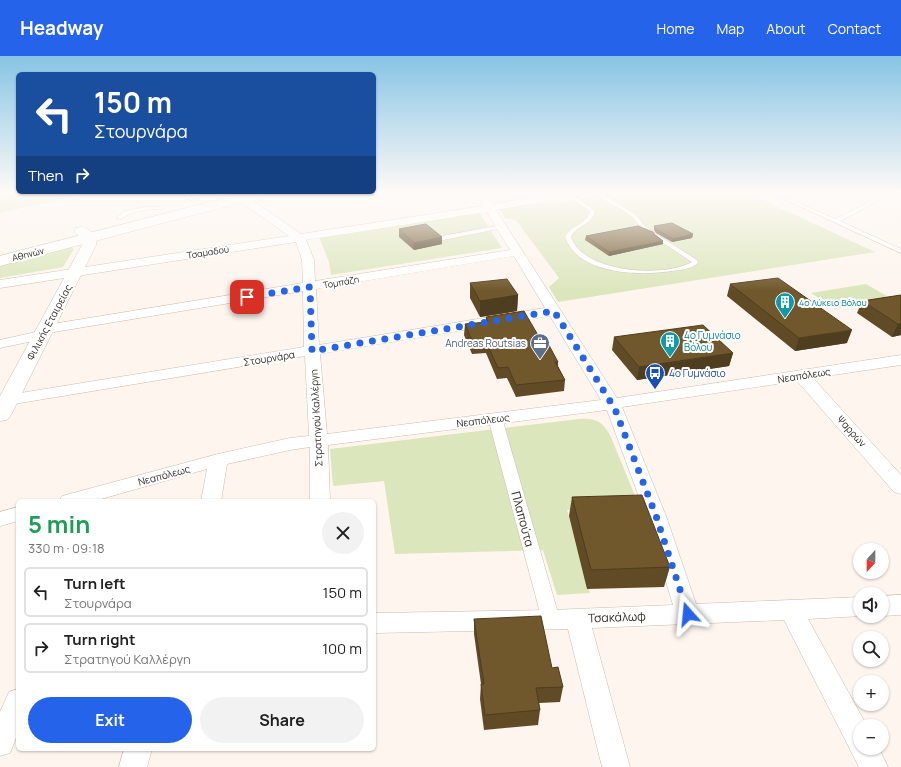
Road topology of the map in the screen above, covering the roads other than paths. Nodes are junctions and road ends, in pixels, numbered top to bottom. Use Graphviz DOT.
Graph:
graph roads {
  1 [pos="113,225"];
  2 [pos="123,225"];
  3 [pos="282,225"];
  4 [pos="381,225"];
  5 [pos="581,225"];
  6 [pos="642,225"];
  7 [pos="845,225"];
  8 [pos="501,227"];
  9 [pos="85,235"];
  10 [pos="300,238"];
  11 [pos="443,238"];
  12 [pos="0,251"];
  13 [pos="901,251"];
  14 [pos="518,252"];
  15 [pos="0,261"];
  16 [pos="76,272"];
  17 [pos="0,284"];
  18 [pos="310,287"];
  19 [pos="554,311"];
  20 [pos="44,332"];
  21 [pos="0,344"];
  22 [pos="312,351"];
  23 [pos="901,360"];
  24 [pos="802,376"];
  25 [pos="612,404"];
  26 [pos="4,408"];
  27 [pos="495,418"];
  28 [pos="318,440"];
  29 [pos="218,460"];
  30 [pos="901,487"];
  31 [pos="90,498"];
  32 [pos="211,499"];
  33 [pos="320,499"];
  34 [pos="16,515"];
  35 [pos="0,519"];
  36 [pos="901,605"];
  37 [pos="889,606"];
  38 [pos="853,607"];
  39 [pos="791,610"];
  40 [pos="688,614"];
  41 [pos="577,618"];
  42 [pos="551,620"];
  43 [pos="376,623"];
  44 [pos="16,706"];
  45 [pos="853,727"];
  46 [pos="0,743"];
  47 [pos="137,751"];
  48 [pos="868,755"];
  49 [pos="133,767"];
  50 [pos="616,767"];
  51 [pos="874,767"];
  1 -- 9 [label="main road, Αθηνών"];
  2 -- 9 [label="main road, Αθηνών"];
  3 -- 10 [label="street"];
  4 -- 10 [label="street, Τσαμαδού"];
  5 -- 6 [label="lane"];
  7 -- 13 [label="lane"];
  8 -- 11 [label="lane"];
  8 -- 14 [label="street"];
  9 -- 12 [label="main road, Αθηνών"];
  9 -- 15 [label="main road, Αθηνών"];
  9 -- 16 [label="street, Φιλικής Εταιρείας"];
  10 -- 16 [label="street, Τσαμαδού"];
  10 -- 18 [label="street, Στρατηγού Καλλέργη"];
  14 -- 18 [label="street, Τομπάζη"];
  14 -- 19 [label="street"];
  16 -- 17 [label="street, Τσαμαδού"];
  16 -- 20 [label="street, Φιλικής Εταιρείας"];
  18 -- 20 [label="street, Τομπάζη"];
  18 -- 22 [label="street, Στρατηγού Καλλέργη"];
  19 -- 22 [label="street, Στουρνάρα"];
  19 -- 25 [label="street"];
  20 -- 21 [label="street, Τομπάζη"];
  20 -- 26 [label="street, Φιλικής Εταιρείας"];
  22 -- 26 [label="street, Στουρνάρα"];
  22 -- 28 [label="street, Στρατηγού Καλλέργη"];
  23 -- 24 [label="street, Νεαπόλεως"];
  24 -- 25 [label="street, Νεαπόλεως"];
  24 -- 30 [label="street, Ψαρρών"];
  25 -- 27 [label="street, Νεαπόλεως"];
  25 -- 40 [label="street"];
  27 -- 28 [label="street, Νεαπόλεως"];
  27 -- 42 [label="street, Πλαπούτα"];
  28 -- 29 [label="street, Νεαπόλεως"];
  28 -- 33 [label="street, Στρατηγού Καλλέργη"];
  29 -- 31 [label="street, Νεαπόλεως"];
  29 -- 32 [label="street"];
  34 -- 35 [label="street"];
  36 -- 37 [label="street"];
  38 -- 39 [label="street, Τσακάλωφ"];
  39 -- 40 [label="street, Τσακάλωφ"];
  39 -- 45 [label="street"];
  40 -- 41 [label="street, Τσακάλωφ"];
  41 -- 42 [label="street, Τσακάλωφ"];
  41 -- 50 [label="street"];
  42 -- 43 [label="street, Τσακάλωφ"];
  44 -- 46 [label="street"];
  47 -- 49 [label="street"];
  48 -- 51 [label="street"];
}
